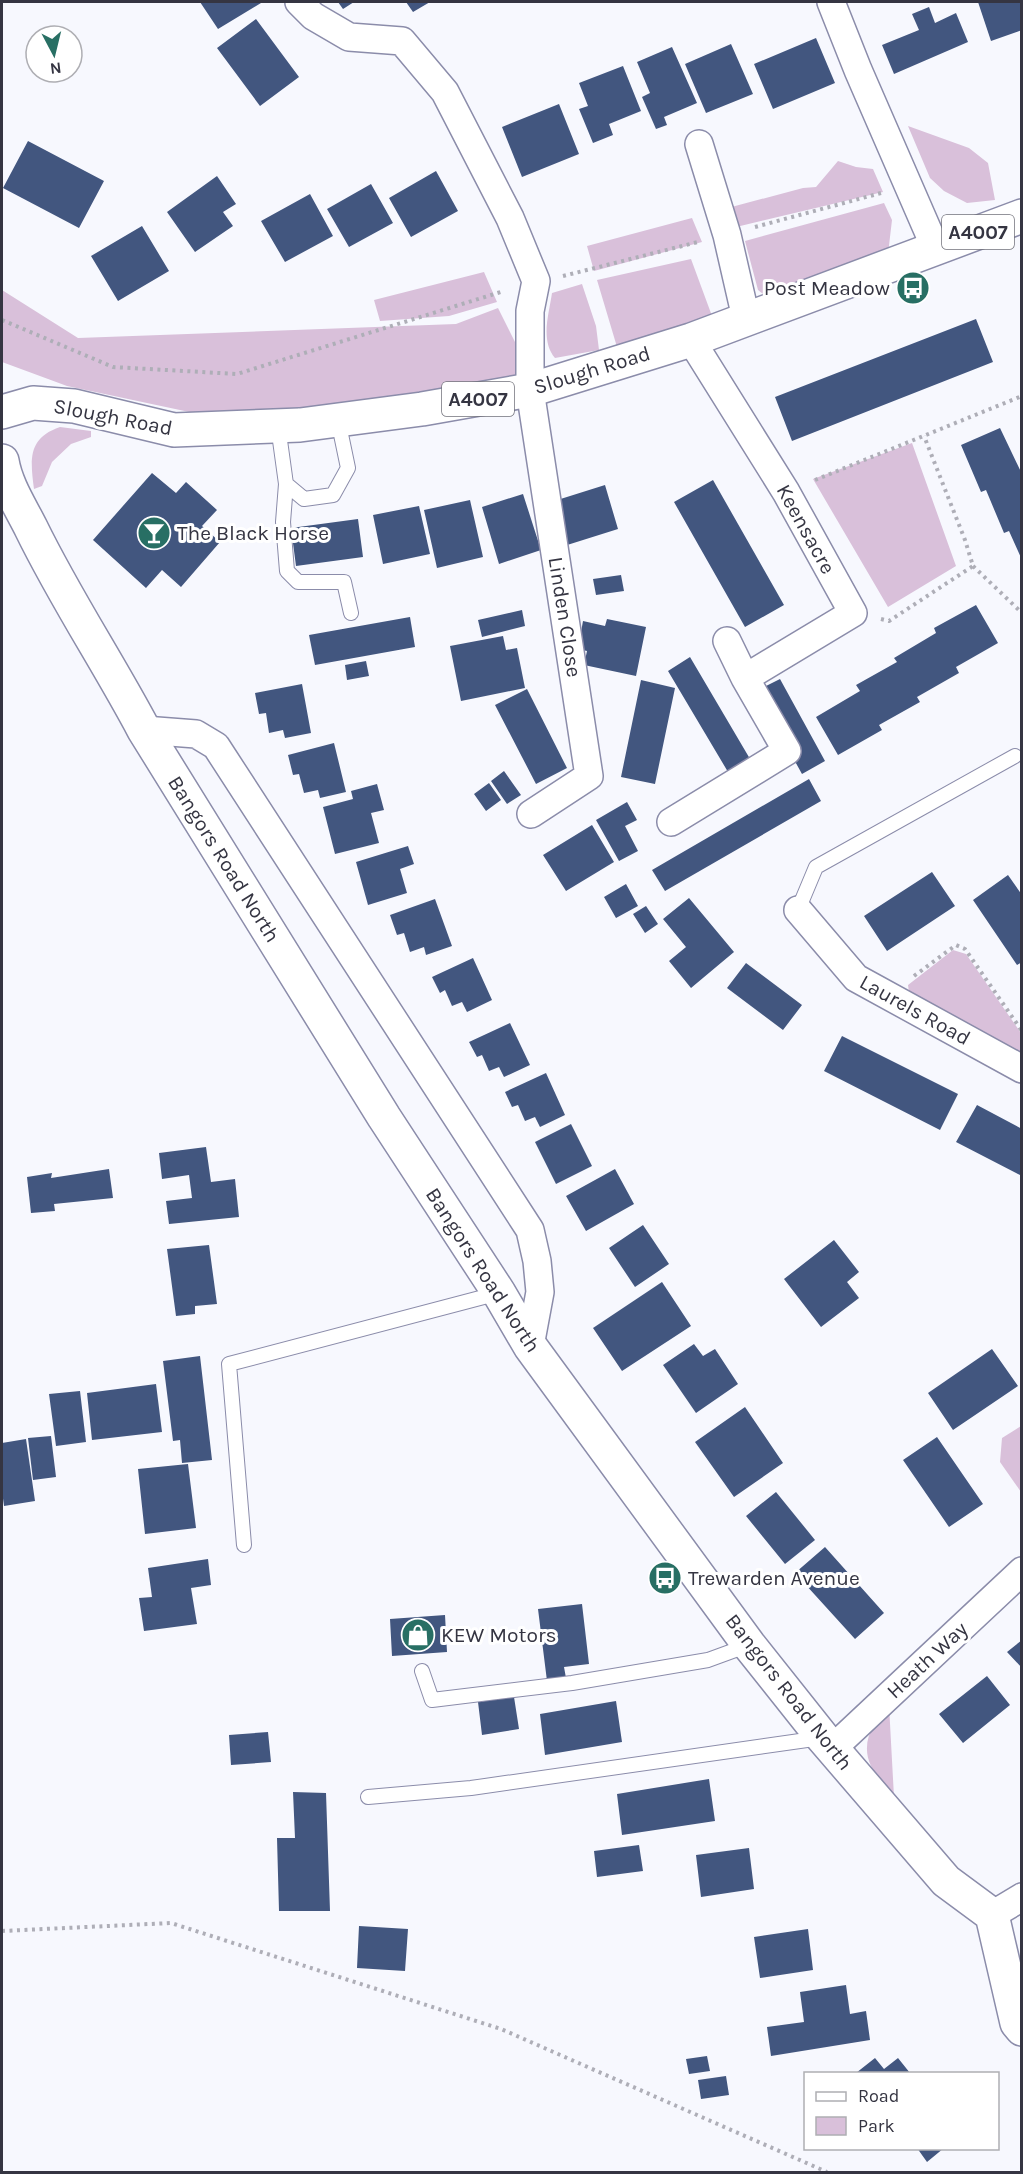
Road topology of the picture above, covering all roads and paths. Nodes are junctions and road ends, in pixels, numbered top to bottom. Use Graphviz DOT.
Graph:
graph roads {
  1 [pos="299,2"];
  2 [pos="831,2"];
  3 [pos="699,144"];
  4 [pos="882,193"];
  5 [pos="1022,216"];
  6 [pos="727,235"];
  7 [pos="935,247"];
  8 [pos="536,281"];
  9 [pos="746,318"];
  10 [pos="2,320"];
  11 [pos="691,340"];
  12 [pos="530,390"];
  13 [pos="1022,396"];
  14 [pos="2,412"];
  15 [pos="338,420"];
  16 [pos="278,426"];
  17 [pos="924,436"];
  18 [pos="2,461"];
  19 [pos="286,484"];
  20 [pos="786,492"];
  21 [pos="973,567"];
  22 [pos="351,613"];
  23 [pos="853,613"];
  24 [pos="1022,613"];
  25 [pos="727,641"];
  26 [pos="745,678"];
  27 [pos="144,730"];
  28 [pos="1015,756"];
  29 [pos="531,814"];
  30 [pos="671,822"];
  31 [pos="798,910"];
  32 [pos="886,995"];
  33 [pos="1022,1031"];
  34 [pos="1022,1069"];
  35 [pos="499,1293"];
  36 [pos="530,1346"];
  37 [pos="244,1545"];
  38 [pos="1022,1571"];
  39 [pos="749,1645"];
  40 [pos="422,1671"];
  41 [pos="827,1743"];
  42 [pos="368,1797"];
  43 [pos="1022,1897"];
  44 [pos="992,1915"];
  45 [pos="2,1931"];
  46 [pos="1022,2029"];
  47 [pos="827,2172"];
  1 -- 8 [label="street"];
  2 -- 7 [label="street"];
  3 -- 6 [label="street"];
  4 -- 6 [label="path"];
  5 -- 7 [label="street, Slough Road / A4007"];
  6 -- 8 [label="path"];
  6 -- 9 [label="street"];
  7 -- 9 [label="street, Slough Road / A4007"];
  8 -- 10 [label="path"];
  8 -- 12 [label="street"];
  9 -- 11 [label="street, Slough Road / A4007"];
  11 -- 12 [label="street, Slough Road / A4007"];
  11 -- 20 [label="street, Keensacre"];
  12 -- 15 [label="street, Slough Road / A4007"];
  12 -- 29 [label="street, Linden Close"];
  13 -- 17 [label="path"];
  14 -- 16 [label="street, Slough Road / A4007"];
  15 -- 16 [label="street, Slough Road / A4007"];
  15 -- 19 [label="lane"];
  16 -- 19 [label="lane"];
  17 -- 20 [label="path"];
  17 -- 21 [label="path"];
  18 -- 27 [label="street, Bangors Road North"];
  19 -- 22 [label="lane"];
  20 -- 23 [label="street, Keensacre"];
  21 -- 23 [label="path"];
  21 -- 24 [label="path"];
  23 -- 26 [label="street"];
  25 -- 26 [label="street"];
  26 -- 30 [label="street"];
  27 -- 35 [label="street, Bangors Road North"];
  27 -- 36 [label="street"];
  28 -- 31 [label="lane"];
  31 -- 32 [label="street, Laurels Road"];
  32 -- 33 [label="path"];
  32 -- 34 [label="street, Laurels Road"];
  35 -- 36 [label="street, Bangors Road North"];
  35 -- 37 [label="lane"];
  36 -- 39 [label="street, Bangors Road North"];
  38 -- 41 [label="street, Heath Way"];
  39 -- 40 [label="lane"];
  39 -- 41 [label="street, Bangors Road North"];
  41 -- 42 [label="lane"];
  41 -- 44 [label="street, Bangors Road North"];
  43 -- 44 [label="street"];
  44 -- 46 [label="street"];
  45 -- 47 [label="path"];
}
